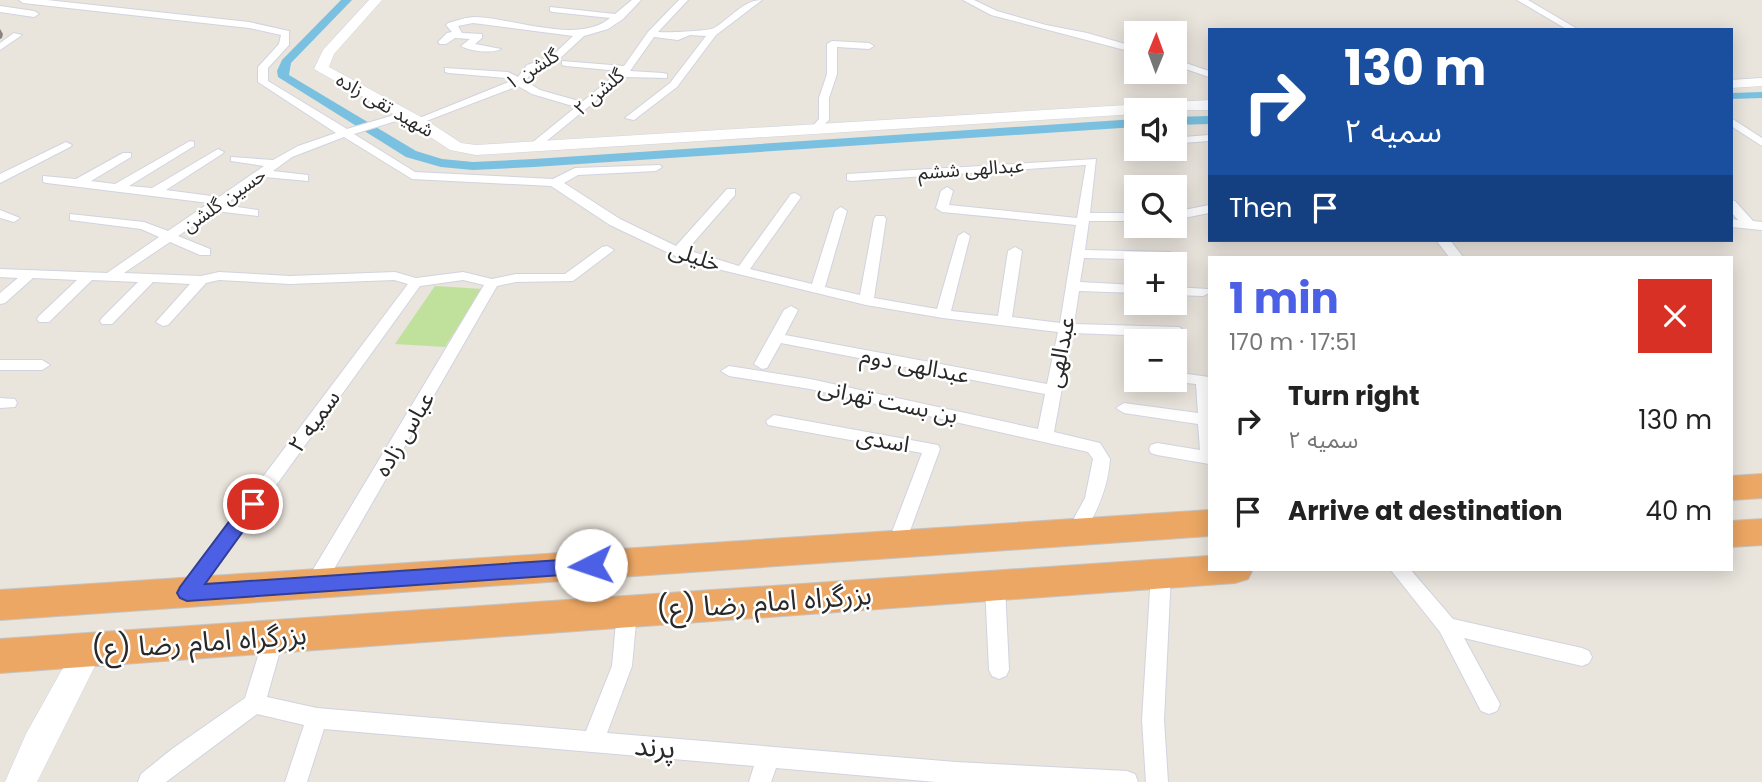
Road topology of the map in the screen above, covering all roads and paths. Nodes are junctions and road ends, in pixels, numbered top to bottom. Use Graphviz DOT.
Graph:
graph roads {
  1 [pos="23,0"];
  2 [pos="376,0"];
  3 [pos="637,0"];
  4 [pos="684,0"];
  5 [pos="758,0"];
  6 [pos="967,0"];
  7 [pos="1521,0"];
  8 [pos="0,9"];
  9 [pos="553,9"];
  10 [pos="34,13"];
  11 [pos="620,17"];
  12 [pos="1571,28"];
  13 [pos="713,33"];
  14 [pos="581,34"];
  15 [pos="651,34"];
  16 [pos="17,35"];
  17 [pos="869,46"];
  18 [pos="0,47"];
  19 [pos="1124,48"];
  20 [pos="496,49"];
  21 [pos="566,63"];
  22 [pos="1187,66"];
  23 [pos="449,70"];
  24 [pos="624,72"];
  25 [pos="1208,74"];
  26 [pos="663,76"];
  27 [pos="519,82"];
  28 [pos="1762,82"];
  29 [pos="1733,84"];
  30 [pos="1208,105"];
  31 [pos="584,106"];
  32 [pos="411,118"];
  33 [pos="1733,122"];
  34 [pos="816,129"];
  35 [pos="347,135"];
  36 [pos="1208,138"];
  37 [pos="1187,140"];
  38 [pos="628,141"];
  39 [pos="1762,144"];
  40 [pos="66,145"];
  41 [pos="190,145"];
  42 [pos="534,146"];
  43 [pos="218,152"];
  44 [pos="127,155"];
  45 [pos="235,159"];
  46 [pos="1092,161"];
  47 [pos="275,164"];
  48 [pos="656,167"];
  49 [pos="263,173"];
  50 [pos="851,177"];
  51 [pos="304,178"];
  52 [pos="0,179"];
  53 [pos="47,179"];
  54 [pos="79,183"];
  55 [pos="555,183"];
  56 [pos="117,188"];
  57 [pos="947,191"];
  58 [pos="731,192"];
  59 [pos="153,193"];
  60 [pos="795,197"];
  61 [pos="218,204"];
  62 [pos="1733,206"];
  63 [pos="1208,209"];
  64 [pos="841,211"];
  65 [pos="254,213"];
  66 [pos="1187,213"];
  67 [pos="0,214"];
  68 [pos="74,217"];
  69 [pos="14,218"];
  70 [pos="1124,218"];
  71 [pos="880,219"];
  72 [pos="1083,220"];
  73 [pos="1733,223"];
  74 [pos="1755,225"];
  75 [pos="964,236"];
  76 [pos="169,238"];
  77 [pos="1445,242"];
  78 [pos="607,250"];
  79 [pos="1015,251"];
  80 [pos="678,252"];
  81 [pos="205,253"];
  82 [pos="1077,254"];
  83 [pos="1124,255"];
  84 [pos="1455,256"];
  85 [pos="741,271"];
  86 [pos="0,273"];
  87 [pos="28,276"];
  88 [pos="88,278"];
  89 [pos="108,278"];
  90 [pos="149,279"];
  91 [pos="201,280"];
  92 [pos="416,282"];
  93 [pos="492,283"];
  94 [pos="1071,286"];
  95 [pos="818,288"];
  96 [pos="1124,288"];
  97 [pos="1187,291"];
  98 [pos="1203,292"];
  99 [pos="0,300"];
  100 [pos="866,301"];
  101 [pos="791,310"];
  102 [pos="943,314"];
  103 [pos="44,319"];
  104 [pos="107,321"];
  105 [pos="1004,321"];
  106 [pos="163,322"];
  107 [pos="1066,328"];
  108 [pos="1124,330"];
  109 [pos="777,338"];
  110 [pos="762,364"];
  111 [pos="0,365"];
  112 [pos="42,365"];
  113 [pos="729,371"];
  114 [pos="1187,378"];
  115 [pos="1053,390"];
  116 [pos="1124,408"];
  117 [pos="1206,420"];
  118 [pos="774,421"];
  119 [pos="1045,435"];
  120 [pos="1208,445"];
  121 [pos="1157,449"];
  122 [pos="1208,457"];
  123 [pos="1762,486"];
  124 [pos="1733,488"];
  125 [pos="1092,502"];
  126 [pos="1208,523"];
  127 [pos="1116,530"];
  128 [pos="1762,532"];
  129 [pos="1075,533"];
  130 [pos="1733,534"];
  131 [pos="896,545"];
  132 [pos="1208,571"];
  133 [pos="1401,571"];
  134 [pos="1161,574"];
  135 [pos="315,584"];
  136 [pos="995,586"];
  137 [pos="187,593"];
  138 [pos="0,606"];
  139 [pos="627,612"];
  140 [pos="1447,625"];
  141 [pos="274,637"];
  142 [pos="88,650"];
  143 [pos="0,656"];
  144 [pos="1583,657"];
  145 [pos="999,670"];
  146 [pos="254,704"];
  147 [pos="1489,704"];
  148 [pos="317,718"];
  149 [pos="593,742"];
  150 [pos="769,757"];
  151 [pos="1039,780"];
  152 [pos="22,782"];
  153 [pos="149,782"];
  154 [pos="296,782"];
  155 [pos="760,782"];
  156 [pos="1127,782"];
  157 [pos="1157,782"];
  1 -- 35 [label="street"];
  2 -- 32 [label="main road, شهید تقی زاده"];
  3 -- 11 [label="street, گلشن ۱"];
  4 -- 15 [label="street, گلشن ۲"];
  5 -- 13 [label="street"];
  6 -- 19 [label="street"];
  7 -- 12 [label="street"];
  8 -- 10 [label="street"];
  9 -- 11 [label="street"];
  11 -- 14 [label="street, گلشن ۱"];
  13 -- 15 [label="street"];
  13 -- 38 [label="street"];
  14 -- 20 [label="street"];
  14 -- 27 [label="street, گلشن ۱"];
  15 -- 24 [label="street, گلشن ۲"];
  16 -- 18 [label="street"];
  17 -- 34 [label="street"];
  21 -- 24 [label="street"];
  22 -- 25 [label="street"];
  23 -- 27 [label="street"];
  24 -- 26 [label="street"];
  24 -- 31 [label="street, گلشن ۲"];
  27 -- 31 [label="street"];
  27 -- 32 [label="street, گلشن ۱"];
  28 -- 29 [label="street"];
  30 -- 34 [label="main road, شهید تقی زاده"];
  31 -- 42 [label="street, گلشن ۲"];
  32 -- 35 [label="street, حسین گلشن"];
  32 -- 42 [label="main road, شهید تقی زاده"];
  33 -- 39 [label="street"];
  34 -- 38 [label="main road, شهید تقی زاده"];
  35 -- 47 [label="street, حسین گلشن"];
  35 -- 55 [label="street, خلیلی"];
  36 -- 37 [label="street"];
  38 -- 42 [label="main road, شهید تقی زاده"];
  40 -- 52 [label="street"];
  41 -- 56 [label="street"];
  43 -- 59 [label="street"];
  44 -- 54 [label="street"];
  45 -- 47 [label="street"];
  46 -- 50 [label="street, عبدالهی ششم"];
  46 -- 72 [label="street, عبدالهی"];
  47 -- 49 [label="street, حسین گلشن"];
  48 -- 55 [label="street"];
  49 -- 51 [label="street"];
  49 -- 61 [label="street, حسین گلشن"];
  53 -- 54 [label="street"];
  54 -- 56 [label="street"];
  55 -- 80 [label="street, خلیلی"];
  56 -- 59 [label="street"];
  57 -- 72 [label="street"];
  58 -- 80 [label="street"];
  59 -- 61 [label="street"];
  60 -- 85 [label="street"];
  61 -- 65 [label="street"];
  61 -- 76 [label="street, حسین گلشن"];
  62 -- 74 [label="street"];
  63 -- 66 [label="street"];
  64 -- 95 [label="street"];
  67 -- 69 [label="street"];
  68 -- 76 [label="street"];
  70 -- 72 [label="street"];
  71 -- 100 [label="street"];
  72 -- 82 [label="street, عبدالهی"];
  73 -- 74 [label="street"];
  75 -- 102 [label="street"];
  76 -- 81 [label="street"];
  76 -- 89 [label="street, حسین گلشن"];
  77 -- 84 [label="street"];
  78 -- 93 [label="street"];
  79 -- 105 [label="street"];
  80 -- 85 [label="street, خلیلی"];
  82 -- 83 [label="street"];
  82 -- 94 [label="street, عبدالهی"];
  85 -- 95 [label="street, خلیلی"];
  86 -- 87 [label="street"];
  87 -- 88 [label="street"];
  87 -- 99 [label="street"];
  88 -- 89 [label="street"];
  88 -- 103 [label="street"];
  89 -- 90 [label="street"];
  90 -- 91 [label="street"];
  90 -- 104 [label="street"];
  91 -- 92 [label="street"];
  91 -- 106 [label="street"];
  92 -- 93 [label="street"];
  92 -- 137 [label="street, سمیه ۲"];
  93 -- 135 [label="street, عباس زاده"];
  94 -- 96 [label="street"];
  94 -- 107 [label="street, عبدالهی"];
  95 -- 100 [label="street, خلیلی"];
  97 -- 98 [label="street"];
  100 -- 102 [label="street, خلیلی"];
  101 -- 109 [label="street"];
  102 -- 105 [label="street, خلیلی"];
  105 -- 107 [label="street, خلیلی"];
  107 -- 108 [label="street, خلیلی"];
  107 -- 115 [label="street, عبدالهی"];
  109 -- 110 [label="street"];
  109 -- 115 [label="street, عبدالهی دوم"];
  111 -- 112 [label="street"];
  113 -- 119 [label="street, بن بست تهرانی"];
  114 -- 117 [label="street"];
  115 -- 119 [label="street, عبدالهی"];
  116 -- 117 [label="street"];
  117 -- 120 [label="street"];
  118 -- 131 [label="street, اسدی"];
  119 -- 125 [label="street"];
  121 -- 122 [label="street"];
  123 -- 124 [label="highway"];
  125 -- 127 [label="street"];
  125 -- 129 [label="street"];
  126 -- 127 [label="highway, بزرگراه امام رضا (ع)"];
  127 -- 129 [label="highway, بزرگراه امام رضا (ع)"];
  128 -- 130 [label="highway"];
  129 -- 131 [label="highway, بزرگراه امام رضا (ع)"];
  131 -- 135 [label="highway, بزرگراه امام رضا (ع)"];
  132 -- 134 [label="highway, بزرگراه امام رضا (ع)"];
  133 -- 140 [label="street"];
  134 -- 136 [label="highway, بزرگراه امام رضا (ع)"];
  134 -- 157 [label="street"];
  135 -- 137 [label="highway, بزرگراه امام رضا (ع)"];
  136 -- 139 [label="highway, بزرگراه امام رضا (ع)"];
  136 -- 145 [label="street"];
  137 -- 138 [label="highway, بزرگراه امام رضا (ع)"];
  139 -- 141 [label="highway, بزرگراه امام رضا (ع)"];
  139 -- 149 [label="street"];
  140 -- 144 [label="street"];
  140 -- 147 [label="street"];
  141 -- 142 [label="highway, بزرگراه امام رضا (ع)"];
  141 -- 146 [label="street"];
  142 -- 143 [label="highway, بزرگراه امام رضا (ع)"];
  142 -- 152 [label="street"];
  146 -- 148 [label="street, پرند"];
  146 -- 153 [label="street"];
  148 -- 149 [label="street, پرند"];
  148 -- 154 [label="street"];
  149 -- 150 [label="street, پرند"];
  150 -- 151 [label="street, پرند"];
  150 -- 155 [label="street"];
  151 -- 156 [label="street, پرند"];
}
